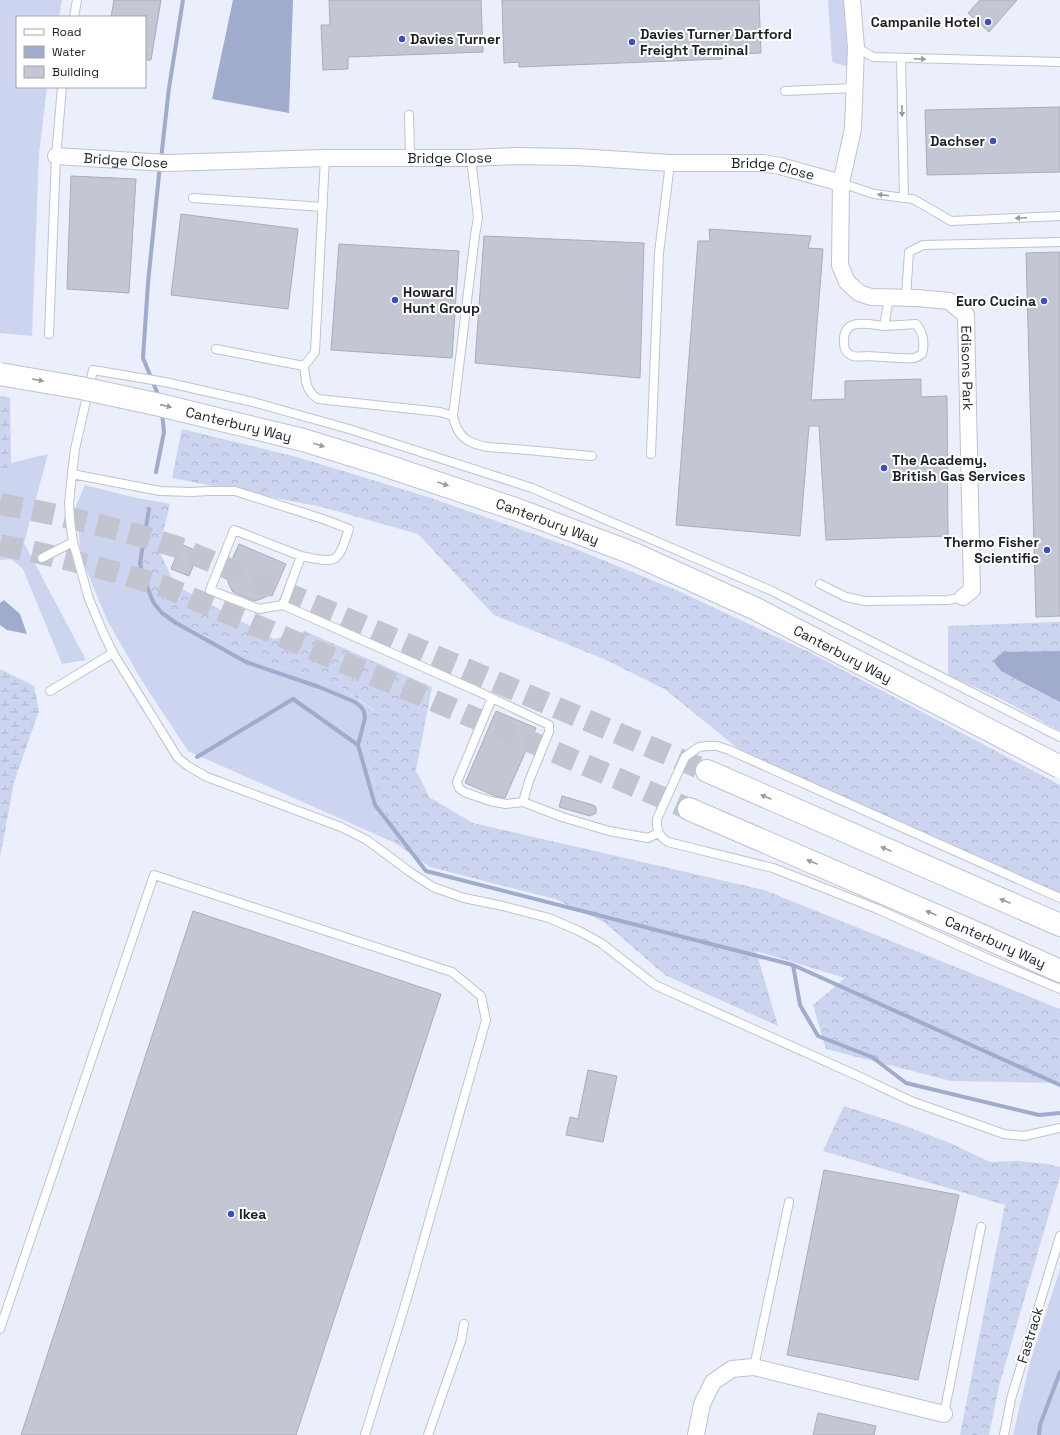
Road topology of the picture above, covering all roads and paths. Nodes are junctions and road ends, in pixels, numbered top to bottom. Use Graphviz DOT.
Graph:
graph roads {
  1 [pos="77,0"];
  2 [pos="852,0"];
  3 [pos="74,16"];
  4 [pos="856,47"];
  5 [pos="901,58"];
  6 [pos="1060,62"];
  7 [pos="62,88"];
  8 [pos="854,88"];
  9 [pos="785,91"];
  10 [pos="410,115"];
  11 [pos="56,156"];
  12 [pos="410,157"];
  13 [pos="324,158"];
  14 [pos="471,158"];
  15 [pos="670,163"];
  16 [pos="841,183"];
  17 [pos="193,198"];
  18 [pos="904,198"];
  19 [pos="323,207"];
  20 [pos="1060,216"];
  21 [pos="1060,242"];
  22 [pos="889,298"];
  23 [pos="906,298"];
  24 [pos="884,326"];
  25 [pos="49,334"];
  26 [pos="216,349"];
  27 [pos="304,366"];
  28 [pos="0,374"];
  29 [pos="453,416"];
  30 [pos="651,454"];
  31 [pos="592,456"];
  32 [pos="72,474"];
  33 [pos="73,542"];
  34 [pos="301,556"];
  35 [pos="42,558"];
  36 [pos="820,584"];
  37 [pos="963,597"];
  38 [pos="283,605"];
  39 [pos="113,652"];
  40 [pos="50,691"];
  41 [pos="492,698"];
  42 [pos="1060,737"];
  43 [pos="1060,767"];
  44 [pos="706,771"];
  45 [pos="523,802"];
  46 [pos="689,809"];
  47 [pos="658,833"];
  48 [pos="1060,898"];
  49 [pos="1060,925"];
  50 [pos="1060,971"];
  51 [pos="1060,989"];
  52 [pos="1060,1128"];
  53 [pos="789,1202"];
  54 [pos="981,1227"];
  55 [pos="1060,1236"];
  56 [pos="464,1324"];
  57 [pos="0,1329"];
  58 [pos="754,1367"];
  59 [pos="944,1414"];
  60 [pos="365,1435"];
  61 [pos="428,1435"];
  62 [pos="696,1435"];
  63 [pos="1004,1435"];
  1 -- 3 [label="lane"];
  2 -- 4 [label="street, Edisons Park"];
  4 -- 5 [label="lane"];
  4 -- 8 [label="street, Edisons Park"];
  5 -- 6 [label="lane, one-way"];
  5 -- 18 [label="lane, one-way"];
  7 -- 11 [label="lane"];
  8 -- 9 [label="lane"];
  8 -- 16 [label="street, Edisons Park"];
  10 -- 12 [label="lane"];
  11 -- 13 [label="street, Bridge Close"];
  11 -- 25 [label="lane"];
  12 -- 13 [label="street, Bridge Close"];
  12 -- 14 [label="street, Bridge Close"];
  13 -- 19 [label="lane"];
  14 -- 15 [label="street, Bridge Close"];
  14 -- 29 [label="lane"];
  15 -- 16 [label="street, Bridge Close"];
  15 -- 30 [label="lane"];
  18 -- 16 [label="lane, one-way"];
  16 -- 22 [label="street, Edisons Park"];
  17 -- 19 [label="lane"];
  20 -- 18 [label="lane, one-way"];
  19 -- 27 [label="lane"];
  21 -- 23 [label="lane"];
  22 -- 23 [label="street, Edisons Park"];
  22 -- 24 [label="lane"];
  23 -- 37 [label="street, Edisons Park"];
  24 -- 24 [label="lane"];
  26 -- 27 [label="lane"];
  27 -- 29 [label="lane"];
  28 -- 43 [label="highway, Canterbury Way, one-way, bridge"];
  29 -- 31 [label="lane"];
  32 -- 33 [label="lane"];
  32 -- 34 [label="lane"];
  32 -- 42 [label="lane"];
  33 -- 35 [label="lane"];
  33 -- 39 [label="lane"];
  34 -- 38 [label="lane"];
  34 -- 38 [label="lane"];
  36 -- 37 [label="lane"];
  38 -- 41 [label="lane"];
  39 -- 40 [label="lane"];
  39 -- 52 [label="lane"];
  41 -- 45 [label="lane"];
  41 -- 45 [label="lane"];
  49 -- 44 [label="highway, one-way"];
  45 -- 47 [label="lane"];
  50 -- 46 [label="highway, Canterbury Way, one-way"];
  47 -- 48 [label="lane"];
  47 -- 51 [label="lane"];
  53 -- 58 [label="lane"];
  54 -- 59 [label="lane"];
  55 -- 63 [label="lane, Fastrack"];
  56 -- 61 [label="lane"];
  57 -- 60 [label="lane"];
  58 -- 59 [label="street"];
  58 -- 62 [label="street"];
}
